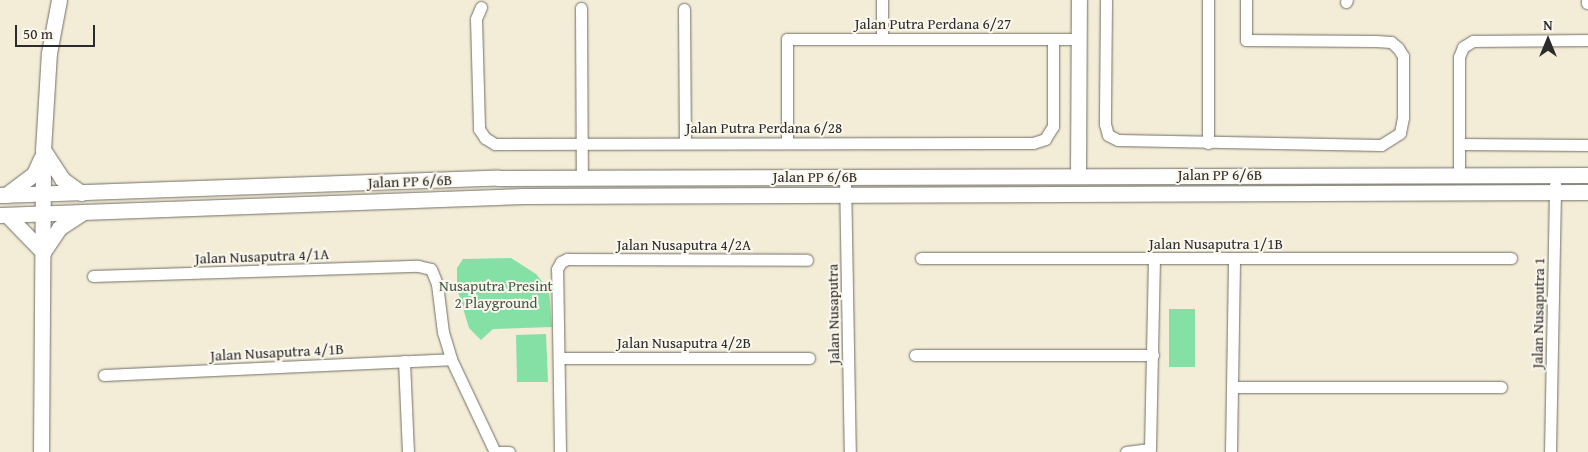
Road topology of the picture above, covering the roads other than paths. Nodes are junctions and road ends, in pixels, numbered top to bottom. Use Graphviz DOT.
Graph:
graph roads {
  1 [pos="59,0"];
  2 [pos="882,0"];
  3 [pos="1079,0"];
  4 [pos="1106,0"];
  5 [pos="1208,0"];
  6 [pos="1246,0"];
  7 [pos="481,7"];
  8 [pos="581,8"];
  9 [pos="684,9"];
  10 [pos="882,39"];
  11 [pos="1052,39"];
  12 [pos="1078,39"];
  13 [pos="1588,40"];
  14 [pos="581,142"];
  15 [pos="685,142"];
  16 [pos="787,143"];
  17 [pos="1208,143"];
  18 [pos="1459,144"];
  19 [pos="1588,145"];
  20 [pos="43,150"];
  21 [pos="1459,174"];
  22 [pos="1554,175"];
  23 [pos="1588,175"];
  24 [pos="845,176"];
  25 [pos="1078,176"];
  26 [pos="582,178"];
  27 [pos="81,192"];
  28 [pos="1555,192"];
  29 [pos="1588,192"];
  30 [pos="43,193"];
  31 [pos="845,194"];
  32 [pos="3,195"];
  33 [pos="83,212"];
  34 [pos="43,214"];
  35 [pos="4,215"];
  36 [pos="43,252"];
  37 [pos="921,258"];
  38 [pos="1511,258"];
  39 [pos="1234,259"];
  40 [pos="807,260"];
  41 [pos="1154,260"];
  42 [pos="93,276"];
  43 [pos="915,355"];
  44 [pos="1153,355"];
  45 [pos="559,358"];
  46 [pos="809,358"];
  47 [pos="451,359"];
  48 [pos="404,361"];
  49 [pos="104,375"];
  50 [pos="1233,387"];
  51 [pos="1501,387"];
  52 [pos="41,452"];
  53 [pos="408,452"];
  54 [pos="496,452"];
  55 [pos="509,452"];
  56 [pos="560,452"];
  57 [pos="850,452"];
  58 [pos="1126,452"];
  59 [pos="1231,452"];
  60 [pos="1550,452"];
  1 -- 20 [label="street"];
  2 -- 10 [label="street"];
  3 -- 12 [label="street"];
  4 -- 17 [label="street"];
  5 -- 17 [label="street"];
  6 -- 17 [label="street"];
  7 -- 14 [label="street, Jalan Putra Perdana 6/28"];
  8 -- 14 [label="street"];
  9 -- 15 [label="street"];
  10 -- 11 [label="street, Jalan Putra Perdana 6/27"];
  10 -- 16 [label="street, Jalan Putra Perdana 6/27"];
  11 -- 12 [label="street, Jalan Putra Perdana 6/27"];
  11 -- 16 [label="street, Jalan Putra Perdana 6/28"];
  12 -- 25 [label="street"];
  13 -- 18 [label="street"];
  14 -- 15 [label="street, Jalan Putra Perdana 6/28"];
  14 -- 26 [label="street"];
  15 -- 16 [label="street, Jalan Putra Perdana 6/28"];
  18 -- 19 [label="street"];
  18 -- 21 [label="street"];
  20 -- 27 [label="street"];
  20 -- 30 [label="street"];
  20 -- 32 [label="street"];
  21 -- 22 [label="street, Jalan PP 6/6B"];
  21 -- 25 [label="street, Jalan PP 6/6B"];
  22 -- 23 [label="street, Jalan PP 6/6B"];
  22 -- 28 [label="street, Jalan Nusaputra 1"];
  24 -- 25 [label="street, Jalan PP 6/6B"];
  24 -- 26 [label="street, Jalan PP 6/6B"];
  24 -- 31 [label="street, Jalan Nusaputra"];
  26 -- 27 [label="street, Jalan PP 6/6B"];
  27 -- 30 [label="street, Jalan PP 6/6B"];
  28 -- 29 [label="street, Jalan PP 6/6B"];
  28 -- 31 [label="street, Jalan PP 6/6B"];
  28 -- 60 [label="street, Jalan Nusaputra 1"];
  30 -- 32 [label="street, Jalan PP 6/6B"];
  30 -- 34 [label="street"];
  31 -- 33 [label="street, Jalan PP 6/6B"];
  31 -- 57 [label="street, Jalan Nusaputra"];
  33 -- 34 [label="street, Jalan PP 6/6B"];
  33 -- 36 [label="street"];
  34 -- 35 [label="street, Jalan PP 6/6B"];
  34 -- 36 [label="street"];
  35 -- 36 [label="street"];
  36 -- 52 [label="street"];
  37 -- 41 [label="street, Jalan Nusaputra 1/1B"];
  38 -- 39 [label="street, Jalan Nusaputra 1/1B"];
  39 -- 41 [label="street, Jalan Nusaputra 1/1B"];
  39 -- 50 [label="street"];
  40 -- 45 [label="street, Jalan Nusaputra 4/2A"];
  41 -- 44 [label="street"];
  42 -- 47 [label="street, Jalan Nusaputra 4/1A"];
  43 -- 44 [label="street"];
  44 -- 58 [label="street"];
  45 -- 46 [label="street, Jalan Nusaputra 4/2B"];
  45 -- 56 [label="street"];
  47 -- 48 [label="street, Jalan Nusaputra 4/1B"];
  47 -- 54 [label="street"];
  48 -- 49 [label="street, Jalan Nusaputra 4/1B"];
  48 -- 53 [label="street"];
  50 -- 51 [label="street"];
  50 -- 59 [label="street"];
  54 -- 55 [label="street"];
}
